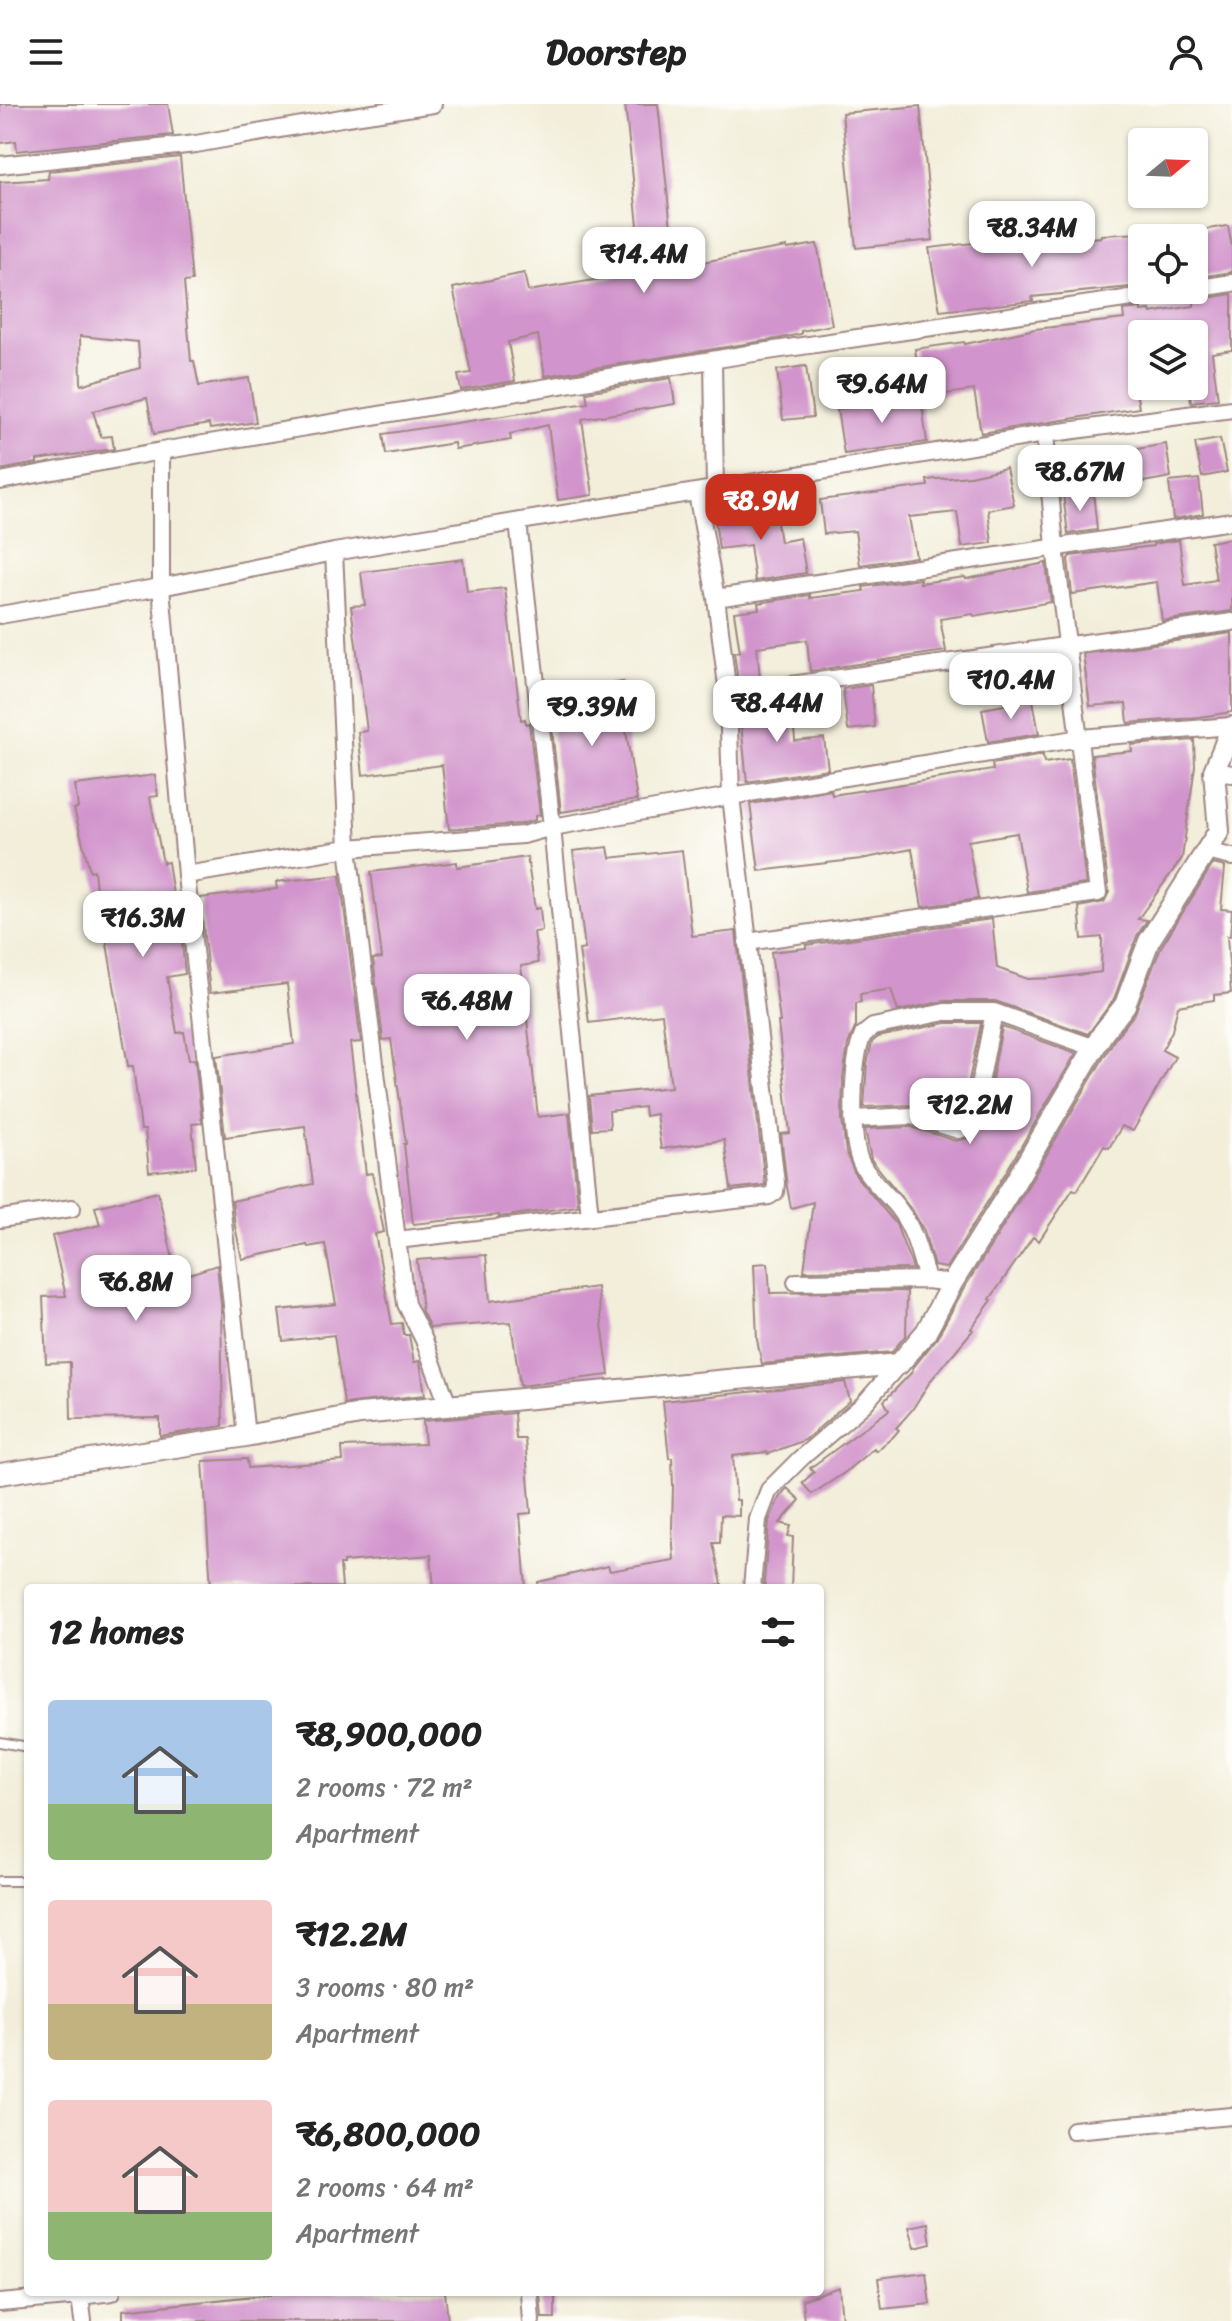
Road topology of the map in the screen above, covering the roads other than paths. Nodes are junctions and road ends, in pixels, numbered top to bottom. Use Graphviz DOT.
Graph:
graph roads {
  1 [pos="433,104"];
  2 [pos="0,165"];
  3 [pos="1232,283"];
  4 [pos="1208,287"];
  5 [pos="1128,299"];
  6 [pos="713,360"];
  7 [pos="1232,409"];
  8 [pos="1045,434"];
  9 [pos="161,451"];
  10 [pos="0,481"];
  11 [pos="715,490"];
  12 [pos="697,493"];
  13 [pos="1232,521"];
  14 [pos="518,522"];
  15 [pos="1055,547"];
  16 [pos="334,552"];
  17 [pos="161,587"];
  18 [pos="716,598"];
  19 [pos="0,615"];
  20 [pos="1232,622"];
  21 [pos="1069,646"];
  22 [pos="728,694"];
  23 [pos="1232,726"];
  24 [pos="1080,738"];
  25 [pos="1223,772"];
  26 [pos="731,796"];
  27 [pos="552,827"];
  28 [pos="1225,832"];
  29 [pos="348,848"];
  30 [pos="1206,851"];
  31 [pos="1232,857"];
  32 [pos="186,875"];
  33 [pos="747,942"];
  34 [pos="994,1012"];
  35 [pos="1095,1048"];
  36 [pos="853,1119"];
  37 [pos="72,1208"];
  38 [pos="590,1217"];
  39 [pos="0,1219"];
  40 [pos="397,1240"];
  41 [pos="927,1280"];
  42 [pos="796,1282"];
  43 [pos="952,1283"];
  44 [pos="899,1364"];
  45 [pos="448,1405"];
  46 [pos="246,1436"];
  47 [pos="0,1474"];
  48 [pos="752,1584"];
  49 [pos="0,1742"];
  50 [pos="24,1746"];
  51 [pos="0,1881"];
  52 [pos="24,1881"];
  53 [pos="1232,2116"];
  54 [pos="1073,2130"];
  55 [pos="80,2296"];
  56 [pos="529,2296"];
  57 [pos="0,2303"];
  58 [pos="83,2321"];
  59 [pos="531,2321"];
  1 -- 2 [label="street"];
  3 -- 4 [label="street"];
  5 -- 6 [label="street"];
  6 -- 9 [label="street"];
  6 -- 11 [label="street"];
  7 -- 8 [label="street"];
  8 -- 11 [label="street"];
  8 -- 15 [label="street"];
  9 -- 10 [label="street"];
  9 -- 17 [label="street"];
  11 -- 12 [label="street"];
  12 -- 14 [label="street"];
  12 -- 18 [label="street"];
  13 -- 15 [label="street"];
  14 -- 16 [label="street"];
  14 -- 27 [label="street"];
  15 -- 18 [label="street"];
  15 -- 21 [label="street"];
  16 -- 17 [label="street"];
  16 -- 29 [label="street"];
  17 -- 19 [label="street"];
  17 -- 32 [label="street"];
  18 -- 22 [label="street"];
  20 -- 21 [label="street"];
  21 -- 22 [label="street"];
  21 -- 24 [label="street"];
  22 -- 26 [label="street"];
  23 -- 24 [label="street"];
  23 -- 25 [label="street"];
  24 -- 26 [label="street"];
  24 -- 33 [label="street"];
  25 -- 28 [label="street"];
  26 -- 27 [label="street"];
  26 -- 33 [label="street"];
  27 -- 29 [label="street"];
  27 -- 38 [label="street"];
  28 -- 30 [label="street"];
  29 -- 32 [label="street"];
  29 -- 40 [label="street"];
  30 -- 31 [label="street"];
  30 -- 35 [label="street"];
  32 -- 46 [label="street"];
  33 -- 38 [label="street"];
  34 -- 35 [label="street"];
  34 -- 36 [label="street"];
  34 -- 36 [label="street"];
  35 -- 43 [label="street"];
  36 -- 41 [label="street"];
  37 -- 39 [label="street"];
  38 -- 40 [label="street"];
  40 -- 45 [label="street"];
  41 -- 42 [label="street"];
  41 -- 43 [label="street"];
  43 -- 44 [label="street"];
  44 -- 45 [label="street"];
  44 -- 48 [label="street"];
  45 -- 46 [label="street"];
  46 -- 47 [label="street"];
  49 -- 50 [label="lane"];
  51 -- 52 [label="lane"];
  53 -- 54 [label="street"];
  55 -- 57 [label="street"];
  55 -- 58 [label="street"];
  56 -- 59 [label="street"];
}
